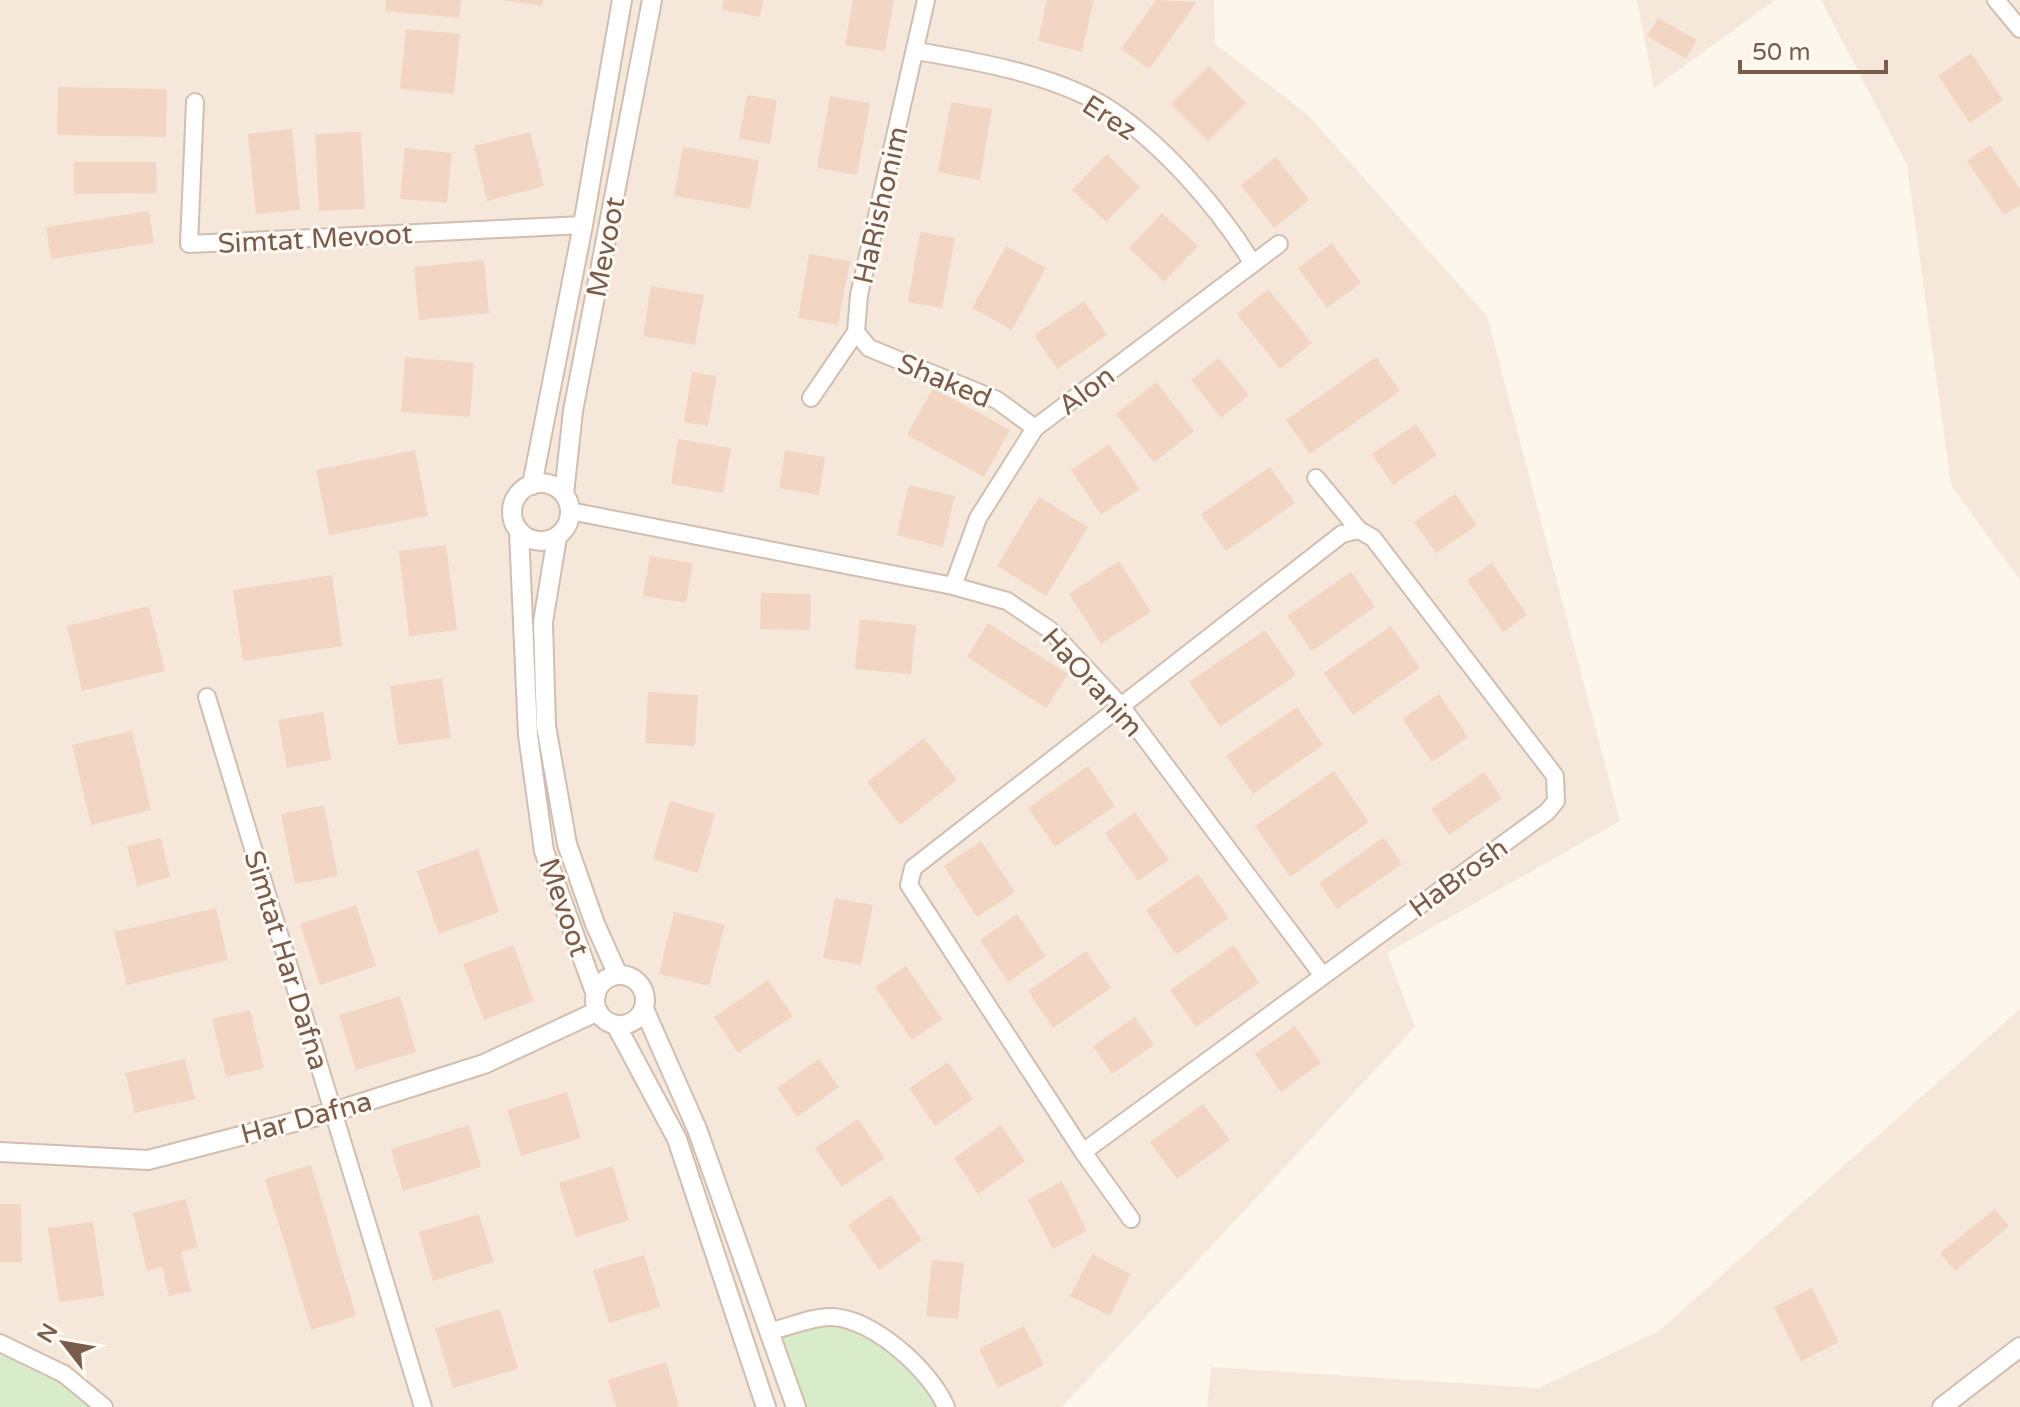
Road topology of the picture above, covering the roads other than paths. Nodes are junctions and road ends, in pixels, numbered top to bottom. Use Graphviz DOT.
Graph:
graph roads {
  1 [pos="622,0"];
  2 [pos="652,0"];
  3 [pos="926,0"];
  4 [pos="1996,0"];
  5 [pos="2020,29"];
  6 [pos="916,51"];
  7 [pos="195,102"];
  8 [pos="583,225"];
  9 [pos="1279,244"];
  10 [pos="1253,264"];
  11 [pos="856,332"];
  12 [pos="811,398"];
  13 [pos="1035,428"];
  14 [pos="1316,478"];
  15 [pos="532,485"];
  16 [pos="567,503"];
  17 [pos="1359,530"];
  18 [pos="519,531"];
  19 [pos="557,537"];
  20 [pos="953,586"];
  21 [pos="207,697"];
  22 [pos="1121,706"];
  23 [pos="618,975"];
  24 [pos="1323,976"];
  25 [pos="597,1003"];
  26 [pos="644,1009"];
  27 [pos="616,1025"];
  28 [pos="333,1112"];
  29 [pos="0,1152"];
  30 [pos="1083,1152"];
  31 [pos="1131,1219"];
  32 [pos="771,1331"];
  33 [pos="0,1343"];
  34 [pos="2020,1347"];
  35 [pos="104,1407"];
  36 [pos="423,1407"];
  37 [pos="766,1407"];
  38 [pos="796,1407"];
  39 [pos="946,1407"];
  40 [pos="1942,1407"];
  1 -- 8 [label="street, Mevoot"];
  2 -- 16 [label="street, Mevoot"];
  3 -- 6 [label="street, HaRishonim"];
  4 -- 5 [label="street"];
  6 -- 10 [label="street, Erez"];
  6 -- 11 [label="street, HaRishonim"];
  7 -- 8 [label="street, Simtat Mevoot"];
  8 -- 15 [label="street, Mevoot"];
  9 -- 10 [label="street, Alon"];
  10 -- 13 [label="street, Alon"];
  11 -- 12 [label="street, HaRishonim"];
  11 -- 13 [label="street, Shaked"];
  13 -- 20 [label="street, Alon"];
  14 -- 17 [label="street, HaBrosh"];
  15 -- 16 [label="street"];
  15 -- 18 [label="street"];
  16 -- 19 [label="street"];
  16 -- 20 [label="street, HaOranim"];
  17 -- 22 [label="street"];
  17 -- 24 [label="street, HaBrosh"];
  18 -- 19 [label="street"];
  18 -- 25 [label="street, Mevoot"];
  19 -- 23 [label="street, Mevoot"];
  20 -- 22 [label="street, HaOranim"];
  21 -- 28 [label="street, Simtat Har Dafna"];
  22 -- 24 [label="street, HaOranim"];
  22 -- 30 [label="street"];
  23 -- 25 [label="street"];
  23 -- 26 [label="street"];
  24 -- 30 [label="street, HaBrosh"];
  25 -- 27 [label="street"];
  25 -- 28 [label="street, Har Dafna"];
  26 -- 27 [label="street"];
  26 -- 32 [label="street"];
  27 -- 37 [label="street"];
  28 -- 29 [label="street, Har Dafna"];
  28 -- 36 [label="street, Simtat Har Dafna"];
  30 -- 31 [label="street"];
  32 -- 38 [label="street"];
  32 -- 39 [label="street"];
  33 -- 35 [label="street"];
  34 -- 40 [label="street"];
}
